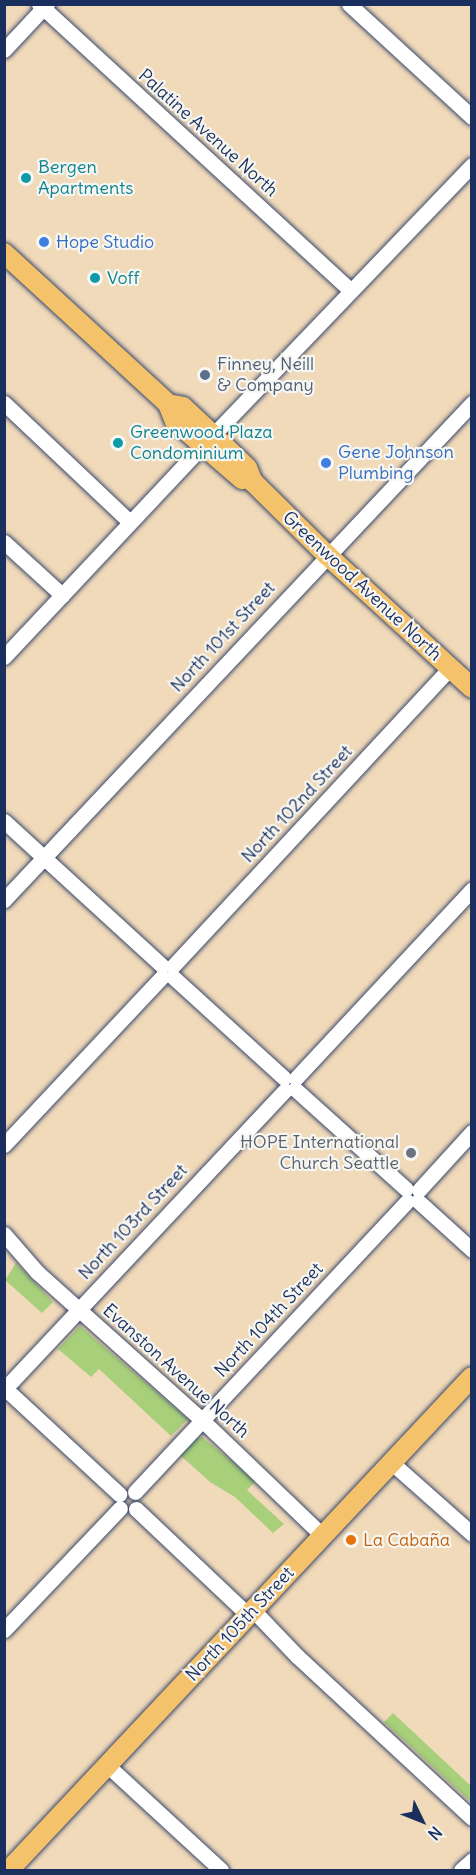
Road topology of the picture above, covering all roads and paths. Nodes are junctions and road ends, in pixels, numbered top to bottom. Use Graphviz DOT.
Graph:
graph roads {
  1 [pos="349,4"];
  2 [pos="43,6"];
  3 [pos="4,50"];
  4 [pos="471,117"];
  5 [pos="471,165"];
  6 [pos="4,253"];
  7 [pos="350,290"];
  8 [pos="4,403"];
  9 [pos="471,403"];
  10 [pos="208,440"];
  11 [pos="130,522"];
  12 [pos="4,542"];
  13 [pos="327,555"];
  14 [pos="62,595"];
  15 [pos="4,657"];
  16 [pos="450,668"];
  17 [pos="471,688"];
  18 [pos="4,822"];
  19 [pos="44,858"];
  20 [pos="471,889"];
  21 [pos="4,900"];
  22 [pos="168,972"];
  23 [pos="290,1083"];
  24 [pos="471,1132"];
  25 [pos="4,1145"];
  26 [pos="413,1195"];
  27 [pos="4,1234"];
  28 [pos="471,1250"];
  29 [pos="77,1309"];
  30 [pos="471,1377"];
  31 [pos="8,1387"];
  32 [pos="202,1420"];
  33 [pos="392,1462"];
  34 [pos="125,1498"];
  35 [pos="471,1534"];
  36 [pos="323,1536"];
  37 [pos="251,1613"];
  38 [pos="4,1630"];
  39 [pos="107,1765"];
  40 [pos="471,1818"];
  41 [pos="471,1860"];
  42 [pos="9,1870"];
  43 [pos="221,1870"];
  44 [pos="461,1870"];
  1 -- 4 [label="street"];
  2 -- 3 [label="street"];
  2 -- 7 [label="street, Palatine Avenue North"];
  5 -- 7 [label="street"];
  6 -- 10 [label="main road, Greenwood Avenue North"];
  7 -- 10 [label="street"];
  8 -- 11 [label="street"];
  9 -- 13 [label="street, North 101st Street"];
  10 -- 11 [label="street"];
  10 -- 13 [label="main road, Greenwood Avenue North"];
  11 -- 14 [label="street"];
  12 -- 14 [label="street"];
  13 -- 16 [label="main road, Greenwood Avenue North"];
  13 -- 19 [label="street, North 101st Street"];
  14 -- 15 [label="street"];
  16 -- 17 [label="main road, Greenwood Avenue North"];
  16 -- 22 [label="street, North 102nd Street"];
  18 -- 19 [label="street"];
  19 -- 21 [label="street, North 101st Street"];
  19 -- 22 [label="street"];
  20 -- 23 [label="street, North 103rd Street"];
  22 -- 23 [label="street"];
  22 -- 25 [label="street, North 102nd Street"];
  23 -- 26 [label="street"];
  23 -- 29 [label="street, North 103rd Street"];
  24 -- 26 [label="street, North 104th Street"];
  26 -- 28 [label="street"];
  26 -- 32 [label="street, North 104th Street"];
  27 -- 29 [label="street, Evanston Avenue North"];
  29 -- 31 [label="street, North 103rd Street"];
  29 -- 32 [label="street, Evanston Avenue North"];
  30 -- 33 [label="main road, North 105th Street"];
  31 -- 34 [label="street"];
  32 -- 34 [label="street, North 104th Street"];
  32 -- 36 [label="street, Evanston Avenue North"];
  33 -- 35 [label="street"];
  33 -- 36 [label="main road, North 105th Street"];
  34 -- 37 [label="street"];
  34 -- 38 [label="street, North 104th Street"];
  36 -- 37 [label="main road, North 105th Street"];
  37 -- 39 [label="main road, North 105th Street"];
  37 -- 40 [label="street"];
  39 -- 42 [label="main road, North 105th Street"];
  39 -- 43 [label="street"];
  41 -- 44 [label="street"];
}
